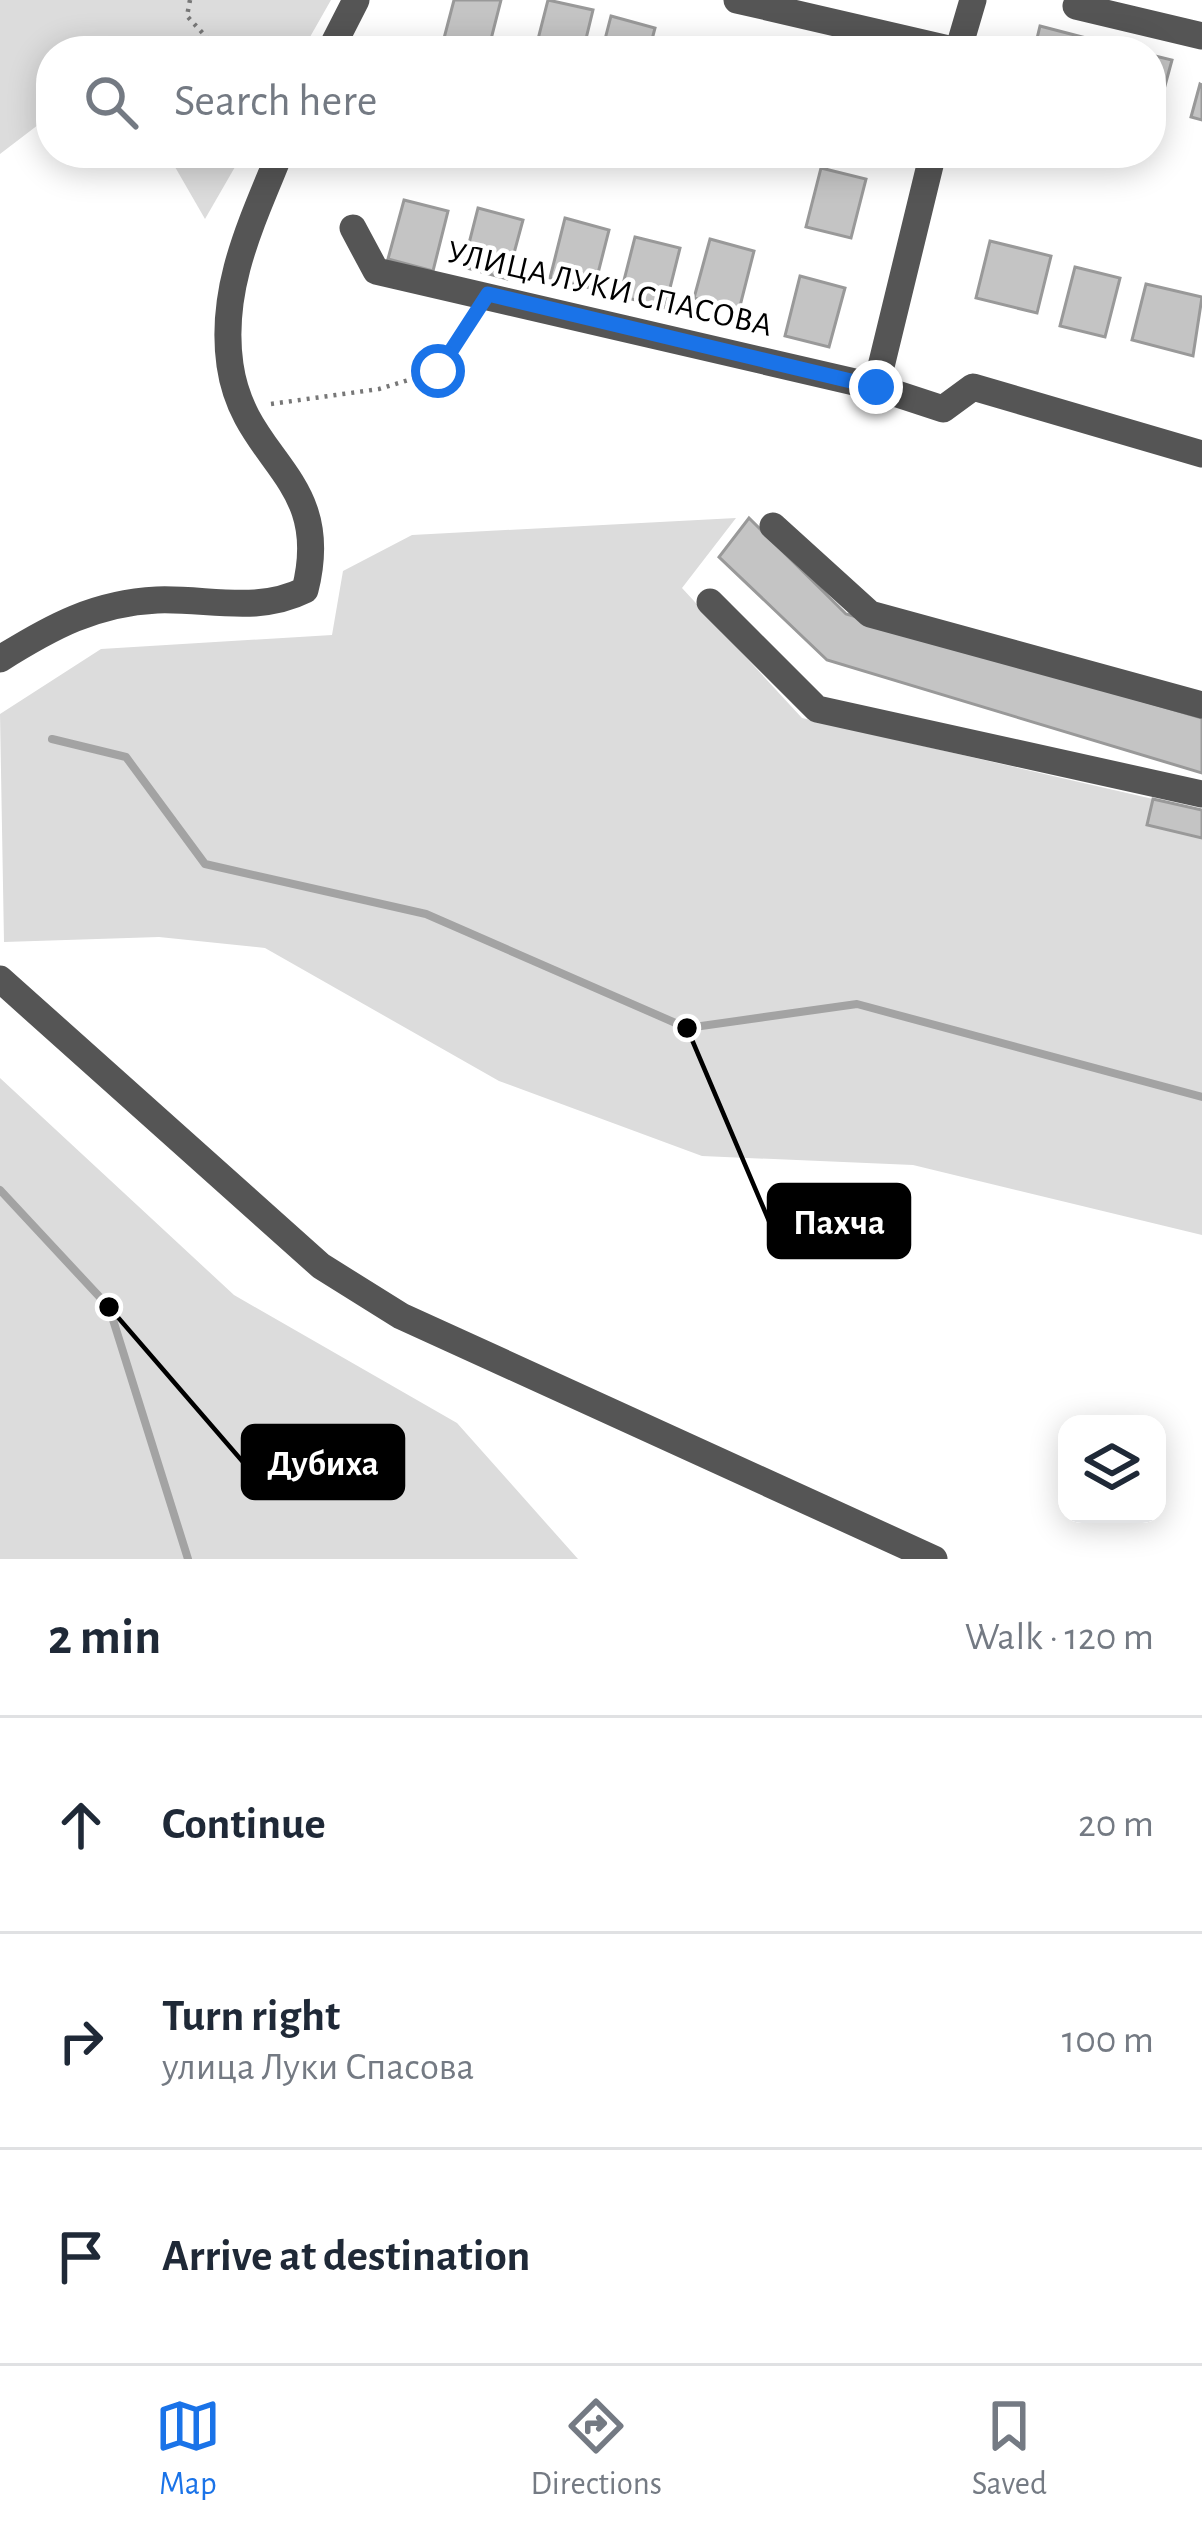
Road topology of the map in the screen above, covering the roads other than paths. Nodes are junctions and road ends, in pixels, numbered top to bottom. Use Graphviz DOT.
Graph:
graph roads {
  1 [pos="356,0"];
  2 [pos="737,0"];
  3 [pos="973,0"];
  4 [pos="1076,6"];
  5 [pos="338,36"];
  6 [pos="892,36"];
  7 [pos="962,36"];
  8 [pos="1202,36"];
  9 [pos="274,168"];
  10 [pos="929,168"];
  11 [pos="353,228"];
  12 [pos="876,387"];
  13 [pos="1202,454"];
  14 [pos="773,526"];
  15 [pos="710,602"];
  16 [pos="0,659"];
  17 [pos="1202,706"];
  18 [pos="1202,794"];
  19 [pos="0,979"];
  20 [pos="934,1559"];
  1 -- 5 [label="street"];
  2 -- 6 [label="street"];
  3 -- 7 [label="street"];
  4 -- 8 [label="street"];
  9 -- 16 [label="street"];
  10 -- 12 [label="street"];
  11 -- 12 [label="street, УЛИЦА ЛУКИ СПАСОВА"];
  12 -- 13 [label="street, УЛИЦА ЛУКИ СПАСОВА"];
  14 -- 17 [label="street"];
  15 -- 18 [label="street"];
  19 -- 20 [label="street"];
}
